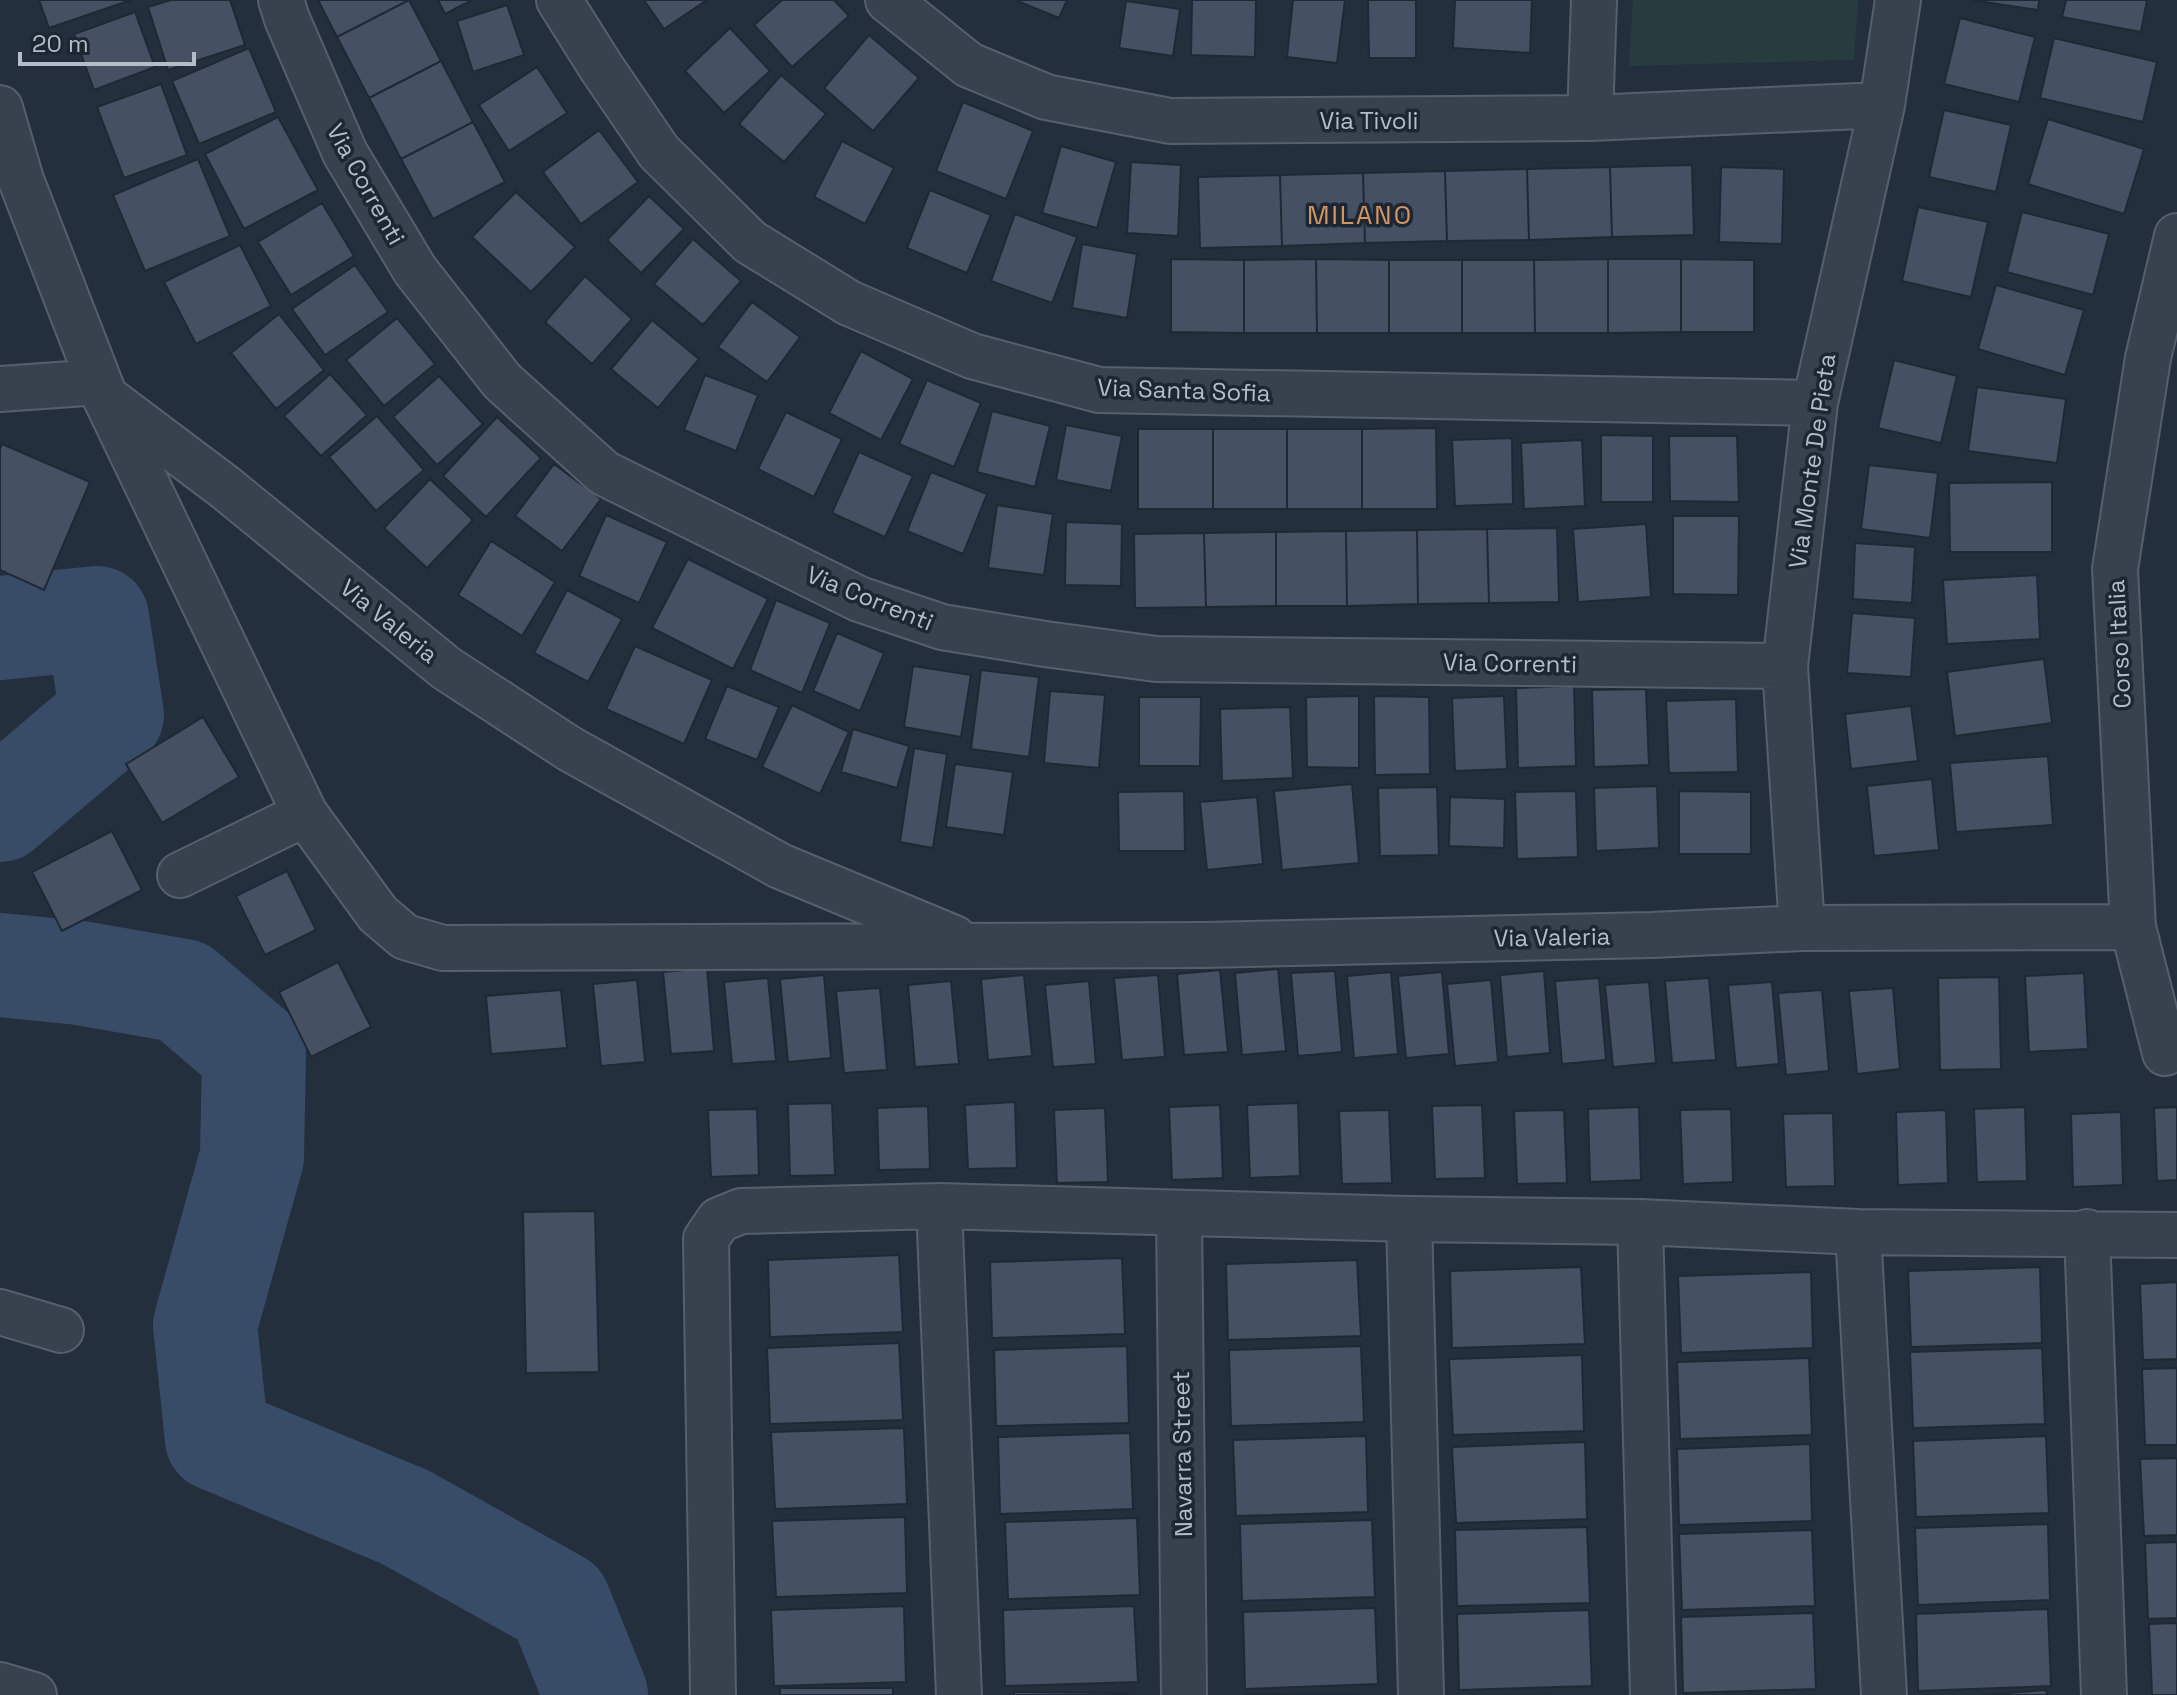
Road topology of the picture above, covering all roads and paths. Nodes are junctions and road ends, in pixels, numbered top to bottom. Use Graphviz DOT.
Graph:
graph roads {
  1 [pos="281,0"];
  2 [pos="559,0"];
  3 [pos="888,0"];
  4 [pos="1594,0"];
  5 [pos="1898,0"];
  6 [pos="1882,105"];
  7 [pos="0,108"];
  8 [pos="1590,118"];
  9 [pos="2177,236"];
  10 [pos="2162,360"];
  11 [pos="0,389"];
  12 [pos="102,389"];
  13 [pos="1815,403"];
  14 [pos="1785,666"];
  15 [pos="305,814"];
  16 [pos="180,875"];
  17 [pos="2133,927"];
  18 [pos="1802,928"];
  19 [pos="971,945"];
  20 [pos="2165,1053"];
  21 [pos="939,1206"];
  22 [pos="1179,1213"];
  23 [pos="1409,1219"];
  24 [pos="1640,1222"];
  25 [pos="1858,1232"];
  26 [pos="2087,1232"];
  27 [pos="2177,1235"];
  28 [pos="0,1312"];
  29 [pos="61,1330"];
  30 [pos="0,1685"];
  31 [pos="34,1695"];
  32 [pos="713,1695"];
  33 [pos="959,1695"];
  34 [pos="1184,1695"];
  35 [pos="1421,1695"];
  36 [pos="1653,1695"];
  37 [pos="1884,1695"];
  38 [pos="2104,1695"];
  1 -- 14 [label="street, Via Correnti"];
  2 -- 13 [label="street, Via Santa Sofia"];
  3 -- 8 [label="street, Via Tivoli"];
  4 -- 8 [label="street"];
  5 -- 6 [label="street, Via Monte De Pieta"];
  6 -- 8 [label="street, Via Tivoli"];
  6 -- 13 [label="street, Via Monte De Pieta"];
  7 -- 12 [label="street"];
  9 -- 10 [label="street, Corso Italia"];
  10 -- 17 [label="street, Corso Italia"];
  11 -- 12 [label="street"];
  12 -- 15 [label="street, Via Valeria"];
  12 -- 19 [label="street, Via Valeria"];
  13 -- 14 [label="street, Via Monte De Pieta"];
  14 -- 18 [label="street, Via Monte De Pieta"];
  15 -- 16 [label="street"];
  15 -- 19 [label="street, Via Valeria"];
  17 -- 18 [label="street, Via Valeria"];
  17 -- 20 [label="street, Corso Italia"];
  18 -- 19 [label="street, Via Valeria"];
  21 -- 22 [label="street"];
  21 -- 32 [label="street"];
  21 -- 33 [label="street"];
  22 -- 23 [label="street"];
  22 -- 34 [label="street, Navarra Street"];
  23 -- 24 [label="street"];
  23 -- 35 [label="street"];
  24 -- 25 [label="street"];
  24 -- 36 [label="street"];
  25 -- 26 [label="street"];
  25 -- 37 [label="street"];
  26 -- 27 [label="street"];
  26 -- 38 [label="street"];
  28 -- 29 [label="street"];
  30 -- 31 [label="street"];
}
